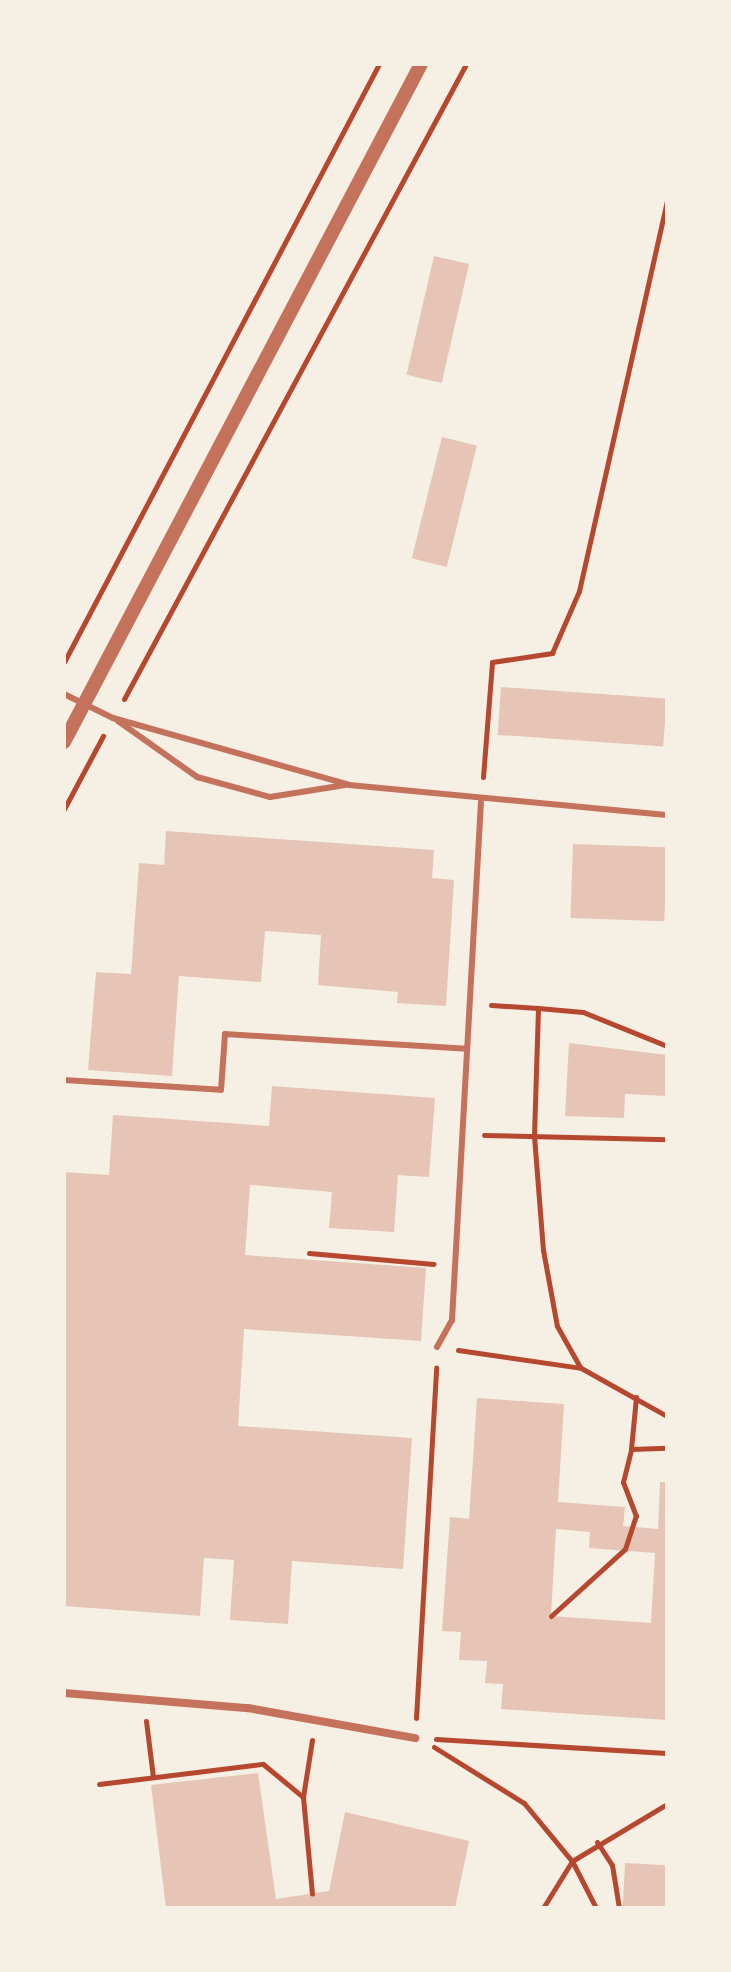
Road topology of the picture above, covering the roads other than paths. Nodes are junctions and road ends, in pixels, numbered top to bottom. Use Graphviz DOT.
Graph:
graph roads {
  1 [pos="421,64"];
  2 [pos="64,694"];
  3 [pos="85,704"];
  4 [pos="113,718"];
  5 [pos="64,742"];
  6 [pos="349,785"];
  7 [pos="481,802"];
  8 [pos="667,815"];
  9 [pos="467,1049"];
  10 [pos="64,1080"];
  11 [pos="437,1347"];
  12 [pos="64,1693"];
  13 [pos="415,1738"];
  1 -- 3 [label="street"];
  2 -- 3 [label="lane"];
  3 -- 4 [label="lane"];
  3 -- 5 [label="street"];
  4 -- 6 [label="lane"];
  4 -- 6 [label="lane"];
  6 -- 7 [label="lane"];
  7 -- 8 [label="lane"];
  7 -- 9 [label="lane"];
  9 -- 10 [label="lane"];
  9 -- 11 [label="lane"];
  12 -- 13 [label="street"];
}
